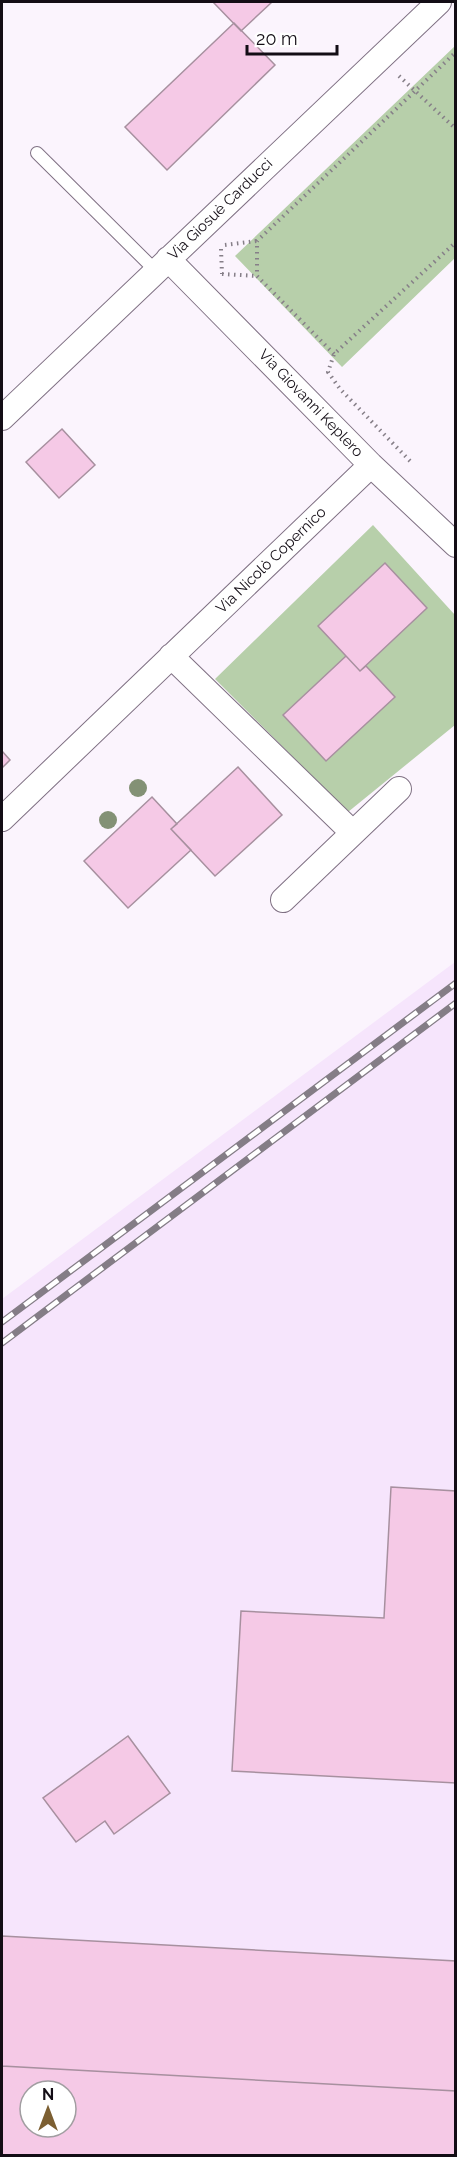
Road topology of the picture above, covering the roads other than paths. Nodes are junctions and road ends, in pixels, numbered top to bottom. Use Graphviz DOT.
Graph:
graph roads {
  1 [pos="439,2"];
  2 [pos="36,153"];
  3 [pos="162,265"];
  4 [pos="2,417"];
  5 [pos="370,465"];
  6 [pos="456,545"];
  7 [pos="171,656"];
  8 [pos="399,789"];
  9 [pos="2,819"];
  10 [pos="353,833"];
  11 [pos="283,900"];
  1 -- 3 [label="street, Via Giosuè Carducci"];
  2 -- 3 [label="lane"];
  3 -- 4 [label="street, Via Giosuè Carducci"];
  3 -- 5 [label="street, Via Giovanni Keplero"];
  5 -- 6 [label="street, Via Giovanni Keplero"];
  5 -- 7 [label="street, Via Nicolò Copernico"];
  7 -- 9 [label="street, Via Nicolò Copernico"];
  7 -- 10 [label="street"];
  8 -- 10 [label="street"];
  10 -- 11 [label="street"];
}
